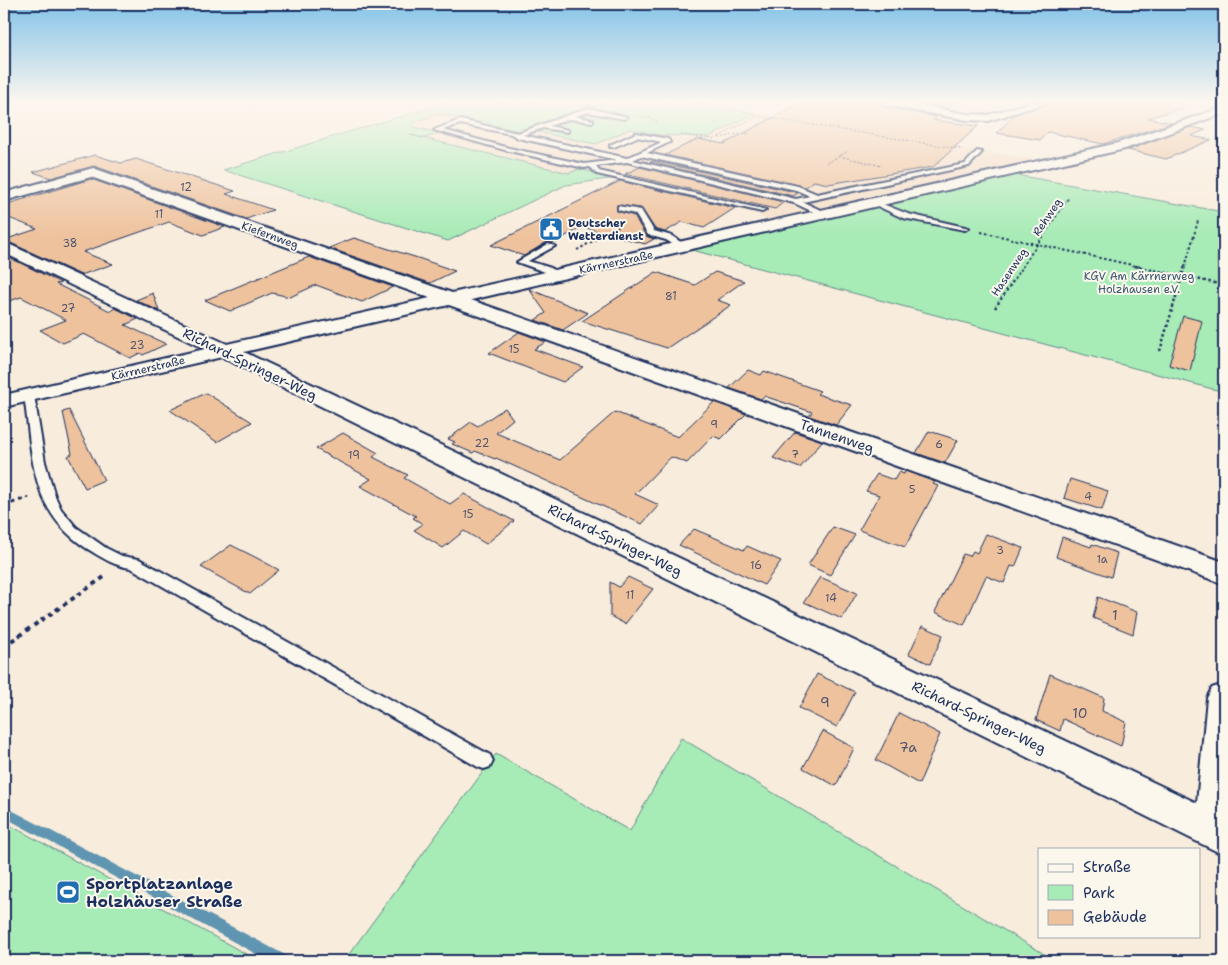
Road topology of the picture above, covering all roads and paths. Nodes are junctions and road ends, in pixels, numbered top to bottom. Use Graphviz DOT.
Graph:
graph roads {
  1 [pos="502,147"];
  2 [pos="569,147"];
  3 [pos="655,147"];
  4 [pos="948,147"];
  5 [pos="1117,147"];
  6 [pos="848,152"];
  7 [pos="979,152"];
  8 [pos="641,154"];
  9 [pos="628,160"];
  10 [pos="827,163"];
  11 [pos="592,165"];
  12 [pos="4,197"];
  13 [pos="816,197"];
  14 [pos="1069,197"];
  15 [pos="796,201"];
  16 [pos="875,203"];
  17 [pos="621,208"];
  18 [pos="762,210"];
  19 [pos="822,214"];
  20 [pos="1198,221"];
  21 [pos="624,223"];
  22 [pos="965,228"];
  23 [pos="1038,244"];
  24 [pos="4,246"];
  25 [pos="551,246"];
  26 [pos="684,247"];
  27 [pos="555,276"];
  28 [pos="1182,276"];
  29 [pos="1224,285"];
  30 [pos="448,299"];
  31 [pos="995,308"];
  32 [pos="223,350"];
  33 [pos="1160,351"];
  34 [pos="29,395"];
  35 [pos="4,401"];
  36 [pos="45,491"];
  37 [pos="4,506"];
  38 [pos="124,563"];
  39 [pos="1224,574"];
  40 [pos="4,646"];
  41 [pos="1224,698"];
  42 [pos="484,761"];
  43 [pos="1219,833"];
  1 -- 11 [label="lane"];
  2 -- 9 [label="lane"];
  3 -- 8 [label="lane"];
  4 -- 7 [label="path"];
  5 -- 16 [label="street, Kärrnerstraße"];
  6 -- 10 [label="path"];
  7 -- 13 [label="lane"];
  8 -- 9 [label="lane"];
  8 -- 13 [label="lane"];
  9 -- 11 [label="lane"];
  9 -- 15 [label="lane"];
  11 -- 18 [label="lane"];
  12 -- 30 [label="street, Kiefernweg"];
  13 -- 15 [label="lane"];
  14 -- 23 [label="path, Rehweg"];
  15 -- 19 [label="lane"];
  16 -- 19 [label="street, Kärrnerstraße"];
  16 -- 22 [label="lane"];
  17 -- 26 [label="lane"];
  19 -- 26 [label="street, Kärrnerstraße"];
  20 -- 28 [label="path"];
  21 -- 25 [label="path"];
  22 -- 23 [label="path"];
  23 -- 28 [label="path"];
  23 -- 31 [label="path, Hasenweg"];
  24 -- 32 [label="street, Richard-Springer-Weg"];
  25 -- 27 [label="lane"];
  26 -- 27 [label="street, Kärrnerstraße"];
  27 -- 30 [label="street, Kärrnerstraße"];
  28 -- 29 [label="path"];
  28 -- 33 [label="path"];
  30 -- 32 [label="street, Kärrnerstraße"];
  30 -- 39 [label="street, Tannenweg"];
  32 -- 34 [label="street, Kärrnerstraße"];
  32 -- 43 [label="street, Richard-Springer-Weg"];
  34 -- 35 [label="street, Kärrnerstraße"];
  34 -- 36 [label="lane"];
  36 -- 37 [label="path"];
  36 -- 38 [label="lane"];
  38 -- 40 [label="path"];
  38 -- 42 [label="lane"];
  41 -- 43 [label="street"];
}
